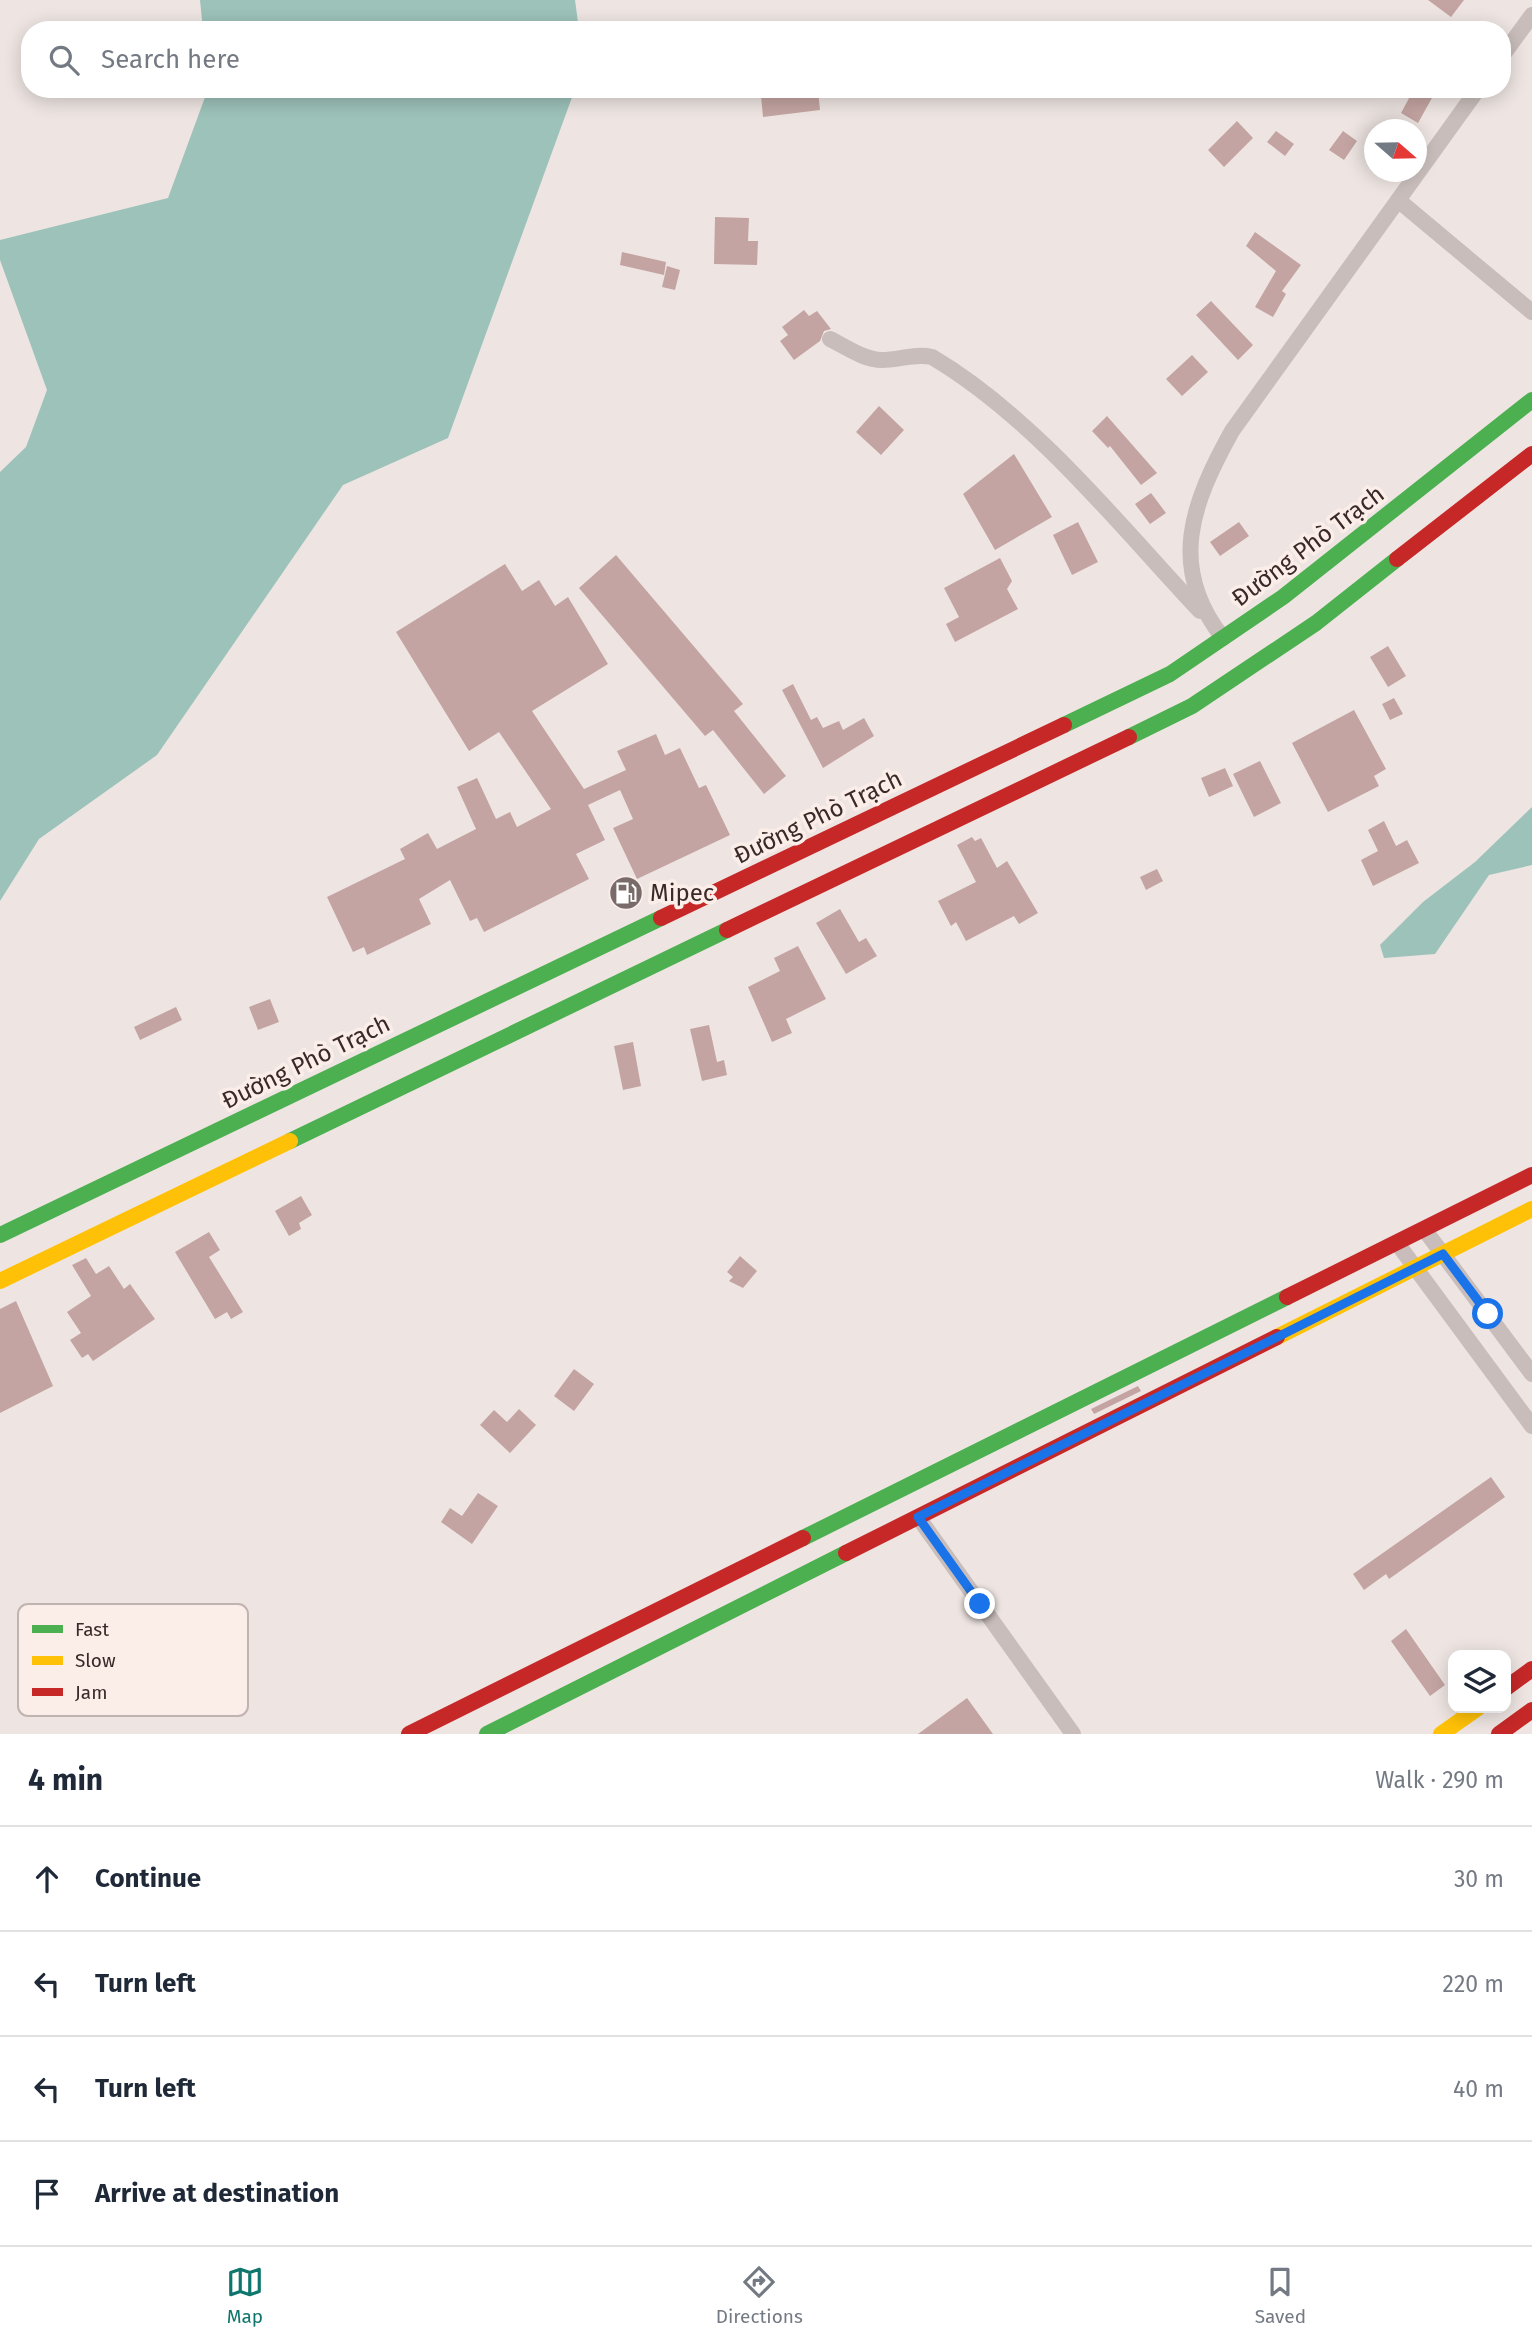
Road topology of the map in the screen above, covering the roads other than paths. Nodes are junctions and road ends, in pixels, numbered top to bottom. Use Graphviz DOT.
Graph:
graph roads {
  1 [pos="1532,15"];
  2 [pos="1511,44"];
  3 [pos="1472,98"];
  4 [pos="1398,201"];
  5 [pos="1532,312"];
  6 [pos="830,339"];
  7 [pos="1532,400"];
  8 [pos="1532,454"];
  9 [pos="1204,614"];
  10 [pos="1223,638"];
  11 [pos="1532,1175"];
  12 [pos="1532,1209"];
  13 [pos="1424,1229"];
  14 [pos="0,1235"];
  15 [pos="1396,1243"];
  16 [pos="1443,1254"];
  17 [pos="1415,1268"];
  18 [pos="0,1281"];
  19 [pos="1532,1374"];
  20 [pos="1532,1426"];
  21 [pos="918,1517"];
  22 [pos="1532,1669"];
  23 [pos="1511,1684"];
  24 [pos="1532,1710"];
  25 [pos="1471,1713"];
  26 [pos="409,1734"];
  27 [pos="487,1734"];
  28 [pos="1073,1734"];
  29 [pos="1441,1734"];
  30 [pos="1499,1734"];
  1 -- 2 [label="street"];
  3 -- 4 [label="street"];
  4 -- 5 [label="street"];
  4 -- 9 [label="street"];
  6 -- 9 [label="street"];
  7 -- 10 [label="main road, Đường Phò Trạch"];
  8 -- 18 [label="main road"];
  9 -- 10 [label="street"];
  10 -- 14 [label="main road, Đường Phò Trạch"];
  11 -- 13 [label="main road"];
  12 -- 16 [label="main road"];
  13 -- 15 [label="main road"];
  13 -- 16 [label="street"];
  15 -- 17 [label="street"];
  15 -- 26 [label="main road"];
  16 -- 17 [label="main road"];
  16 -- 19 [label="street"];
  17 -- 20 [label="street"];
  17 -- 21 [label="main road"];
  21 -- 27 [label="main road"];
  21 -- 28 [label="street"];
  22 -- 23 [label="main road"];
  24 -- 30 [label="main road"];
  25 -- 29 [label="main road"];
}
